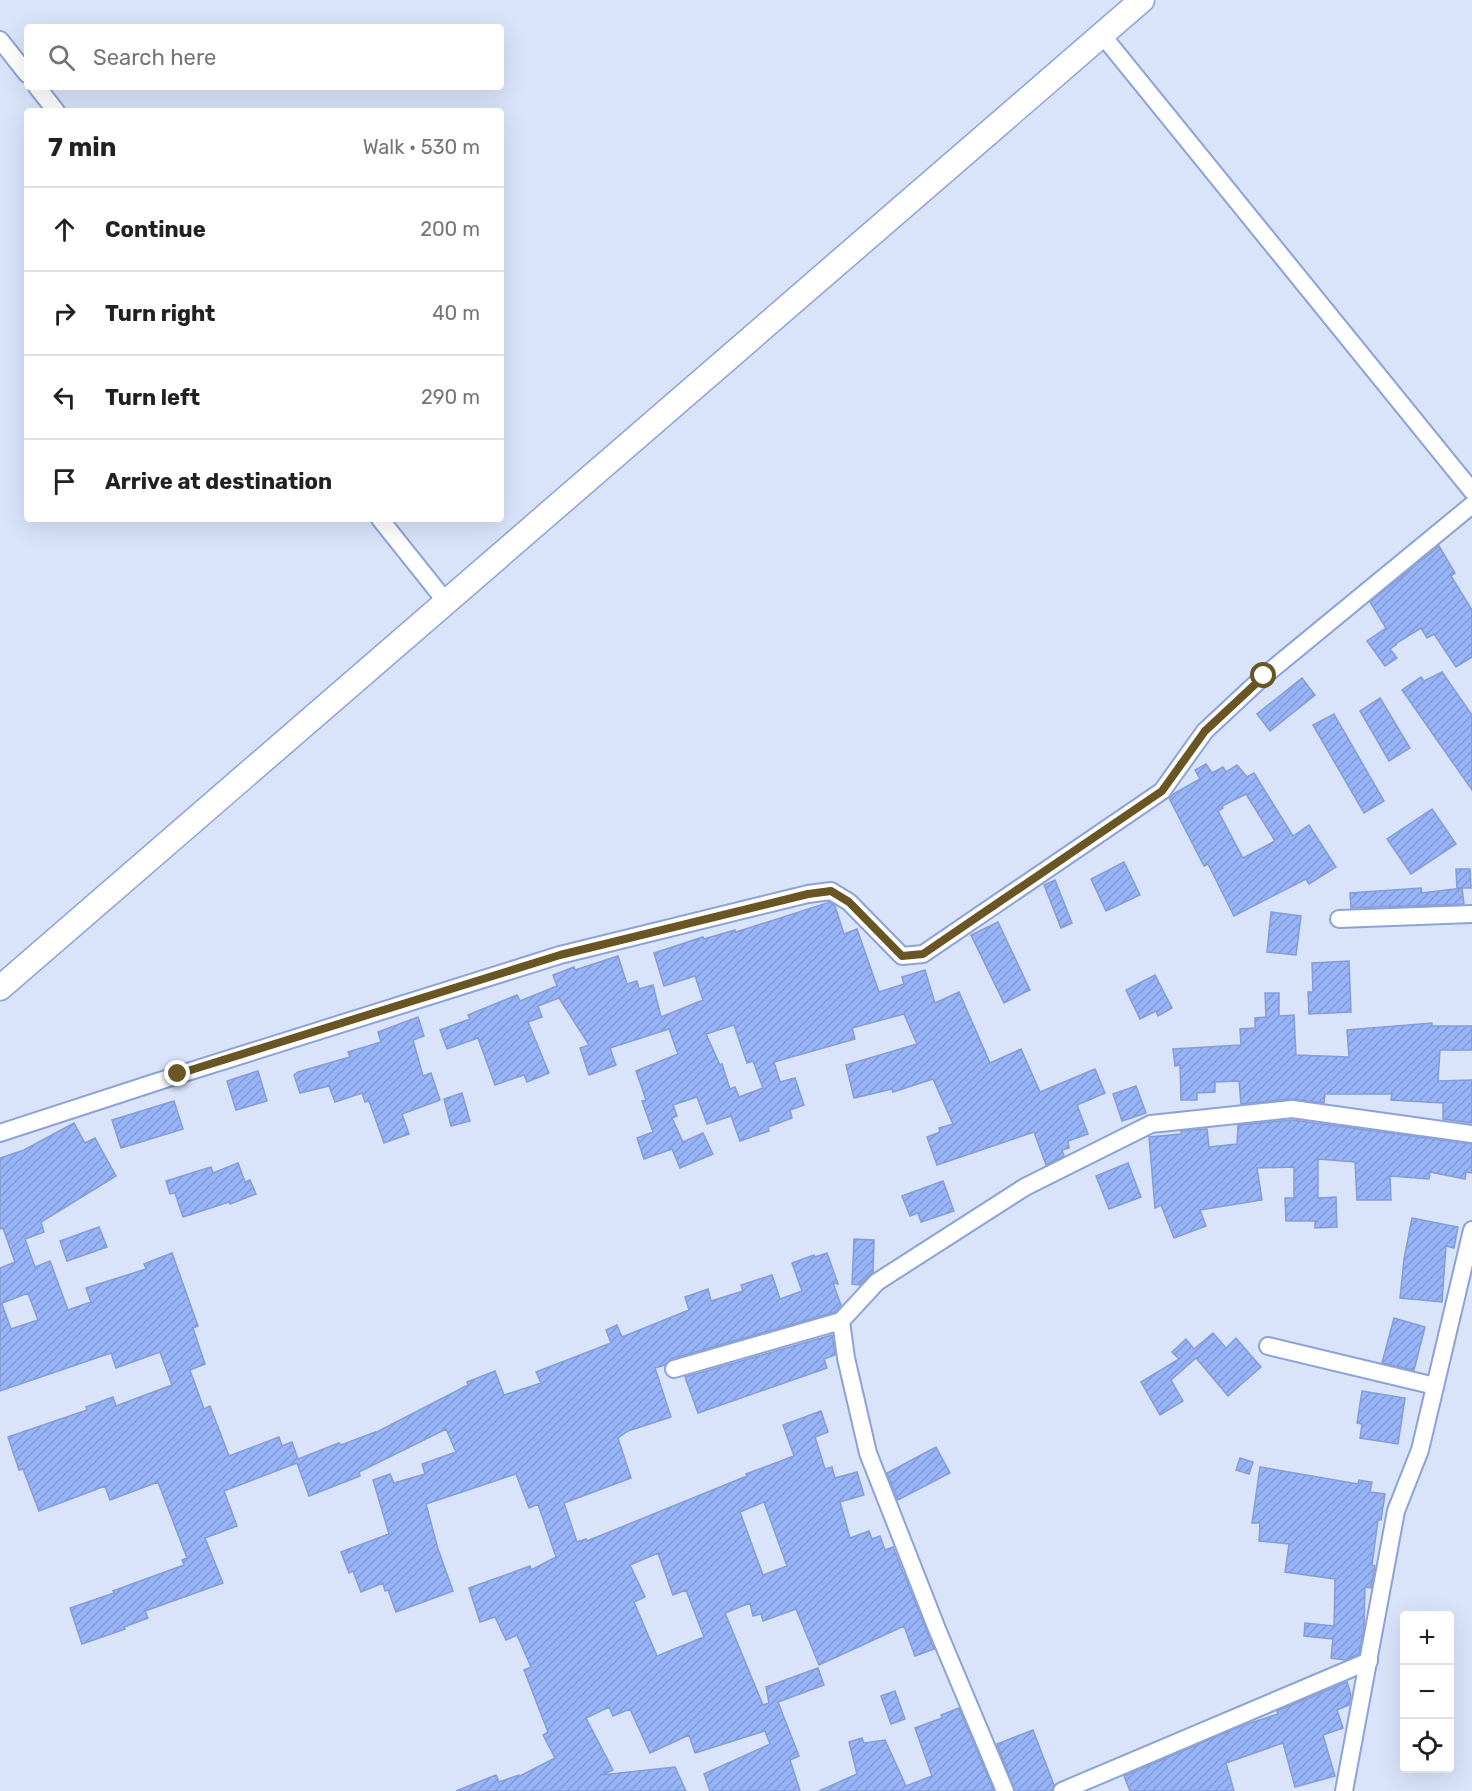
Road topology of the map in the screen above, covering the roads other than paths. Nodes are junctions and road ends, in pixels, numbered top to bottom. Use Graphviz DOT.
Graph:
graph roads {
  1 [pos="1142,0"];
  2 [pos="1103,36"];
  3 [pos="0,40"];
  4 [pos="24,70"];
  5 [pos="39,90"];
  6 [pos="54,108"];
  7 [pos="1472,490"];
  8 [pos="1472,505"];
  9 [pos="382,522"];
  10 [pos="447,603"];
  11 [pos="1472,914"];
  12 [pos="1339,919"];
  13 [pos="0,988"];
  14 [pos="0,1133"];
  15 [pos="1472,1134"];
  16 [pos="1472,1230"];
  17 [pos="841,1321"];
  18 [pos="1268,1346"];
  19 [pos="674,1369"];
  20 [pos="1435,1386"];
  21 [pos="1368,1661"];
  22 [pos="1005,1791"];
  23 [pos="1062,1791"];
  24 [pos="1344,1791"];
  1 -- 2 [label="main road"];
  2 -- 7 [label="street"];
  2 -- 10 [label="main road"];
  3 -- 4 [label="street"];
  5 -- 6 [label="street"];
  8 -- 14 [label="street"];
  9 -- 10 [label="street"];
  10 -- 13 [label="main road"];
  11 -- 12 [label="street"];
  15 -- 17 [label="street"];
  16 -- 20 [label="street"];
  17 -- 19 [label="street"];
  17 -- 22 [label="street"];
  18 -- 20 [label="street"];
  20 -- 21 [label="street"];
  21 -- 23 [label="street"];
  21 -- 24 [label="street"];
}
